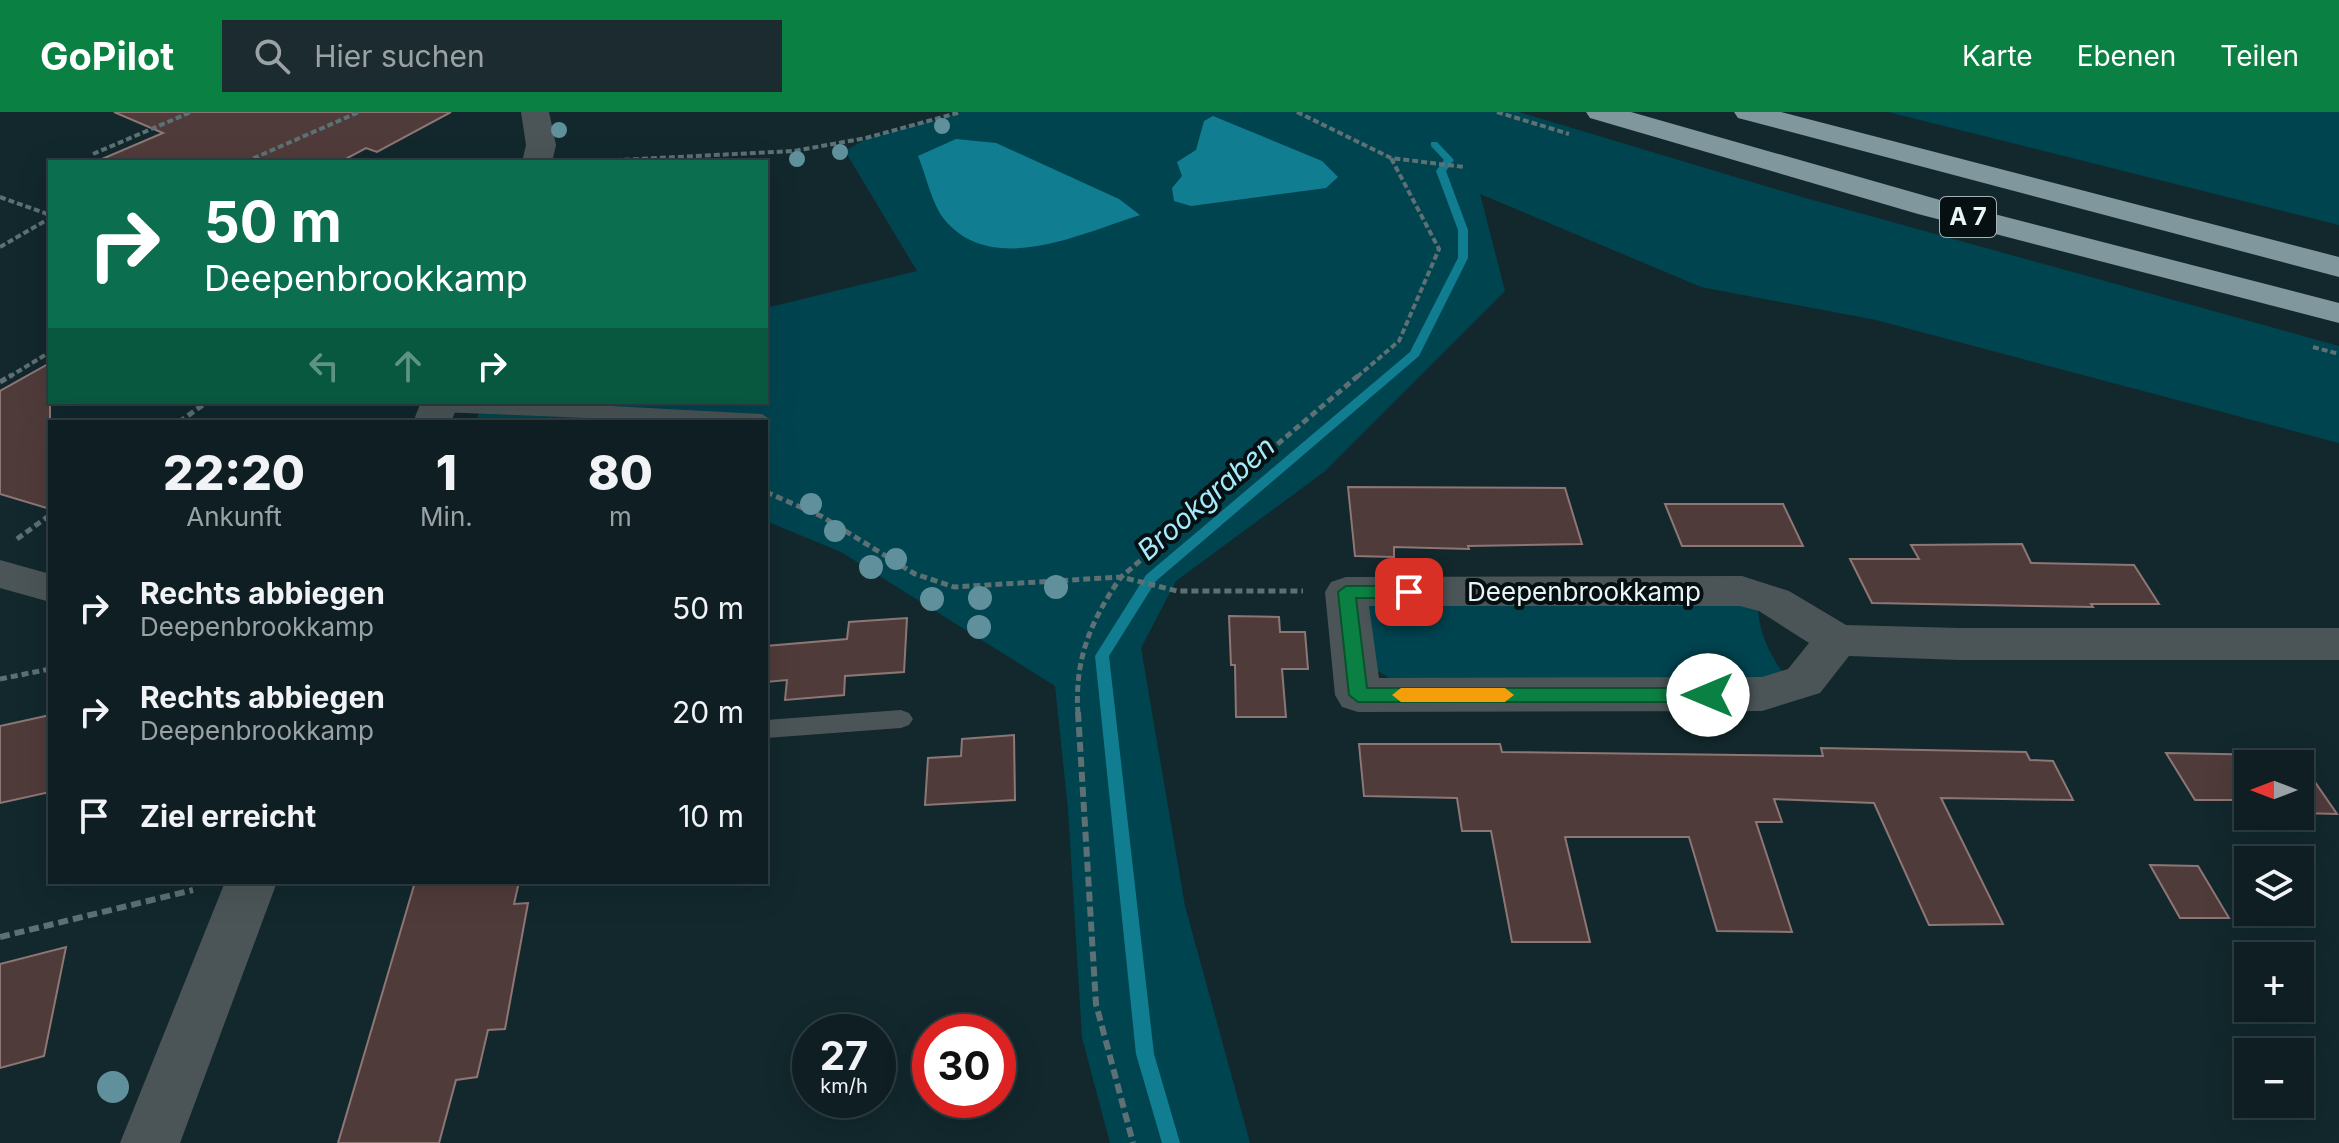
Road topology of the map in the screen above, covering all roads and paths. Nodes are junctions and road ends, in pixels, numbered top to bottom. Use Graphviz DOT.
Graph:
graph roads {
  1 [pos="191,112"];
  2 [pos="359,112"];
  3 [pos="535,112"];
  4 [pos="961,112"];
  5 [pos="1297,112"];
  6 [pos="1600,112"];
  7 [pos="1748,112"];
  8 [pos="93,154"];
  9 [pos="1391,158"];
  10 [pos="250,160"];
  11 [pos="537,160"];
  12 [pos="618,160"];
  13 [pos="1464,167"];
  14 [pos="0,197"];
  15 [pos="48,216"];
  16 [pos="48,218"];
  17 [pos="0,247"];
  18 [pos="2339,267"];
  19 [pos="2339,313"];
  20 [pos="48,353"];
  21 [pos="0,382"];
  22 [pos="204,404"];
  23 [pos="436,410"];
  24 [pos="182,420"];
  25 [pos="762,420"];
  26 [pos="768,493"];
  27 [pos="48,517"];
  28 [pos="6,558"];
  29 [pos="1121,577"];
  30 [pos="48,587"];
  31 [pos="1346,592"];
  32 [pos="1837,640"];
  33 [pos="2339,644"];
  34 [pos="48,669"];
  35 [pos="0,679"];
  36 [pos="901,719"];
  37 [pos="768,729"];
  38 [pos="250,884"];
  39 [pos="195,889"];
  40 [pos="0,937"];
  41 [pos="150,1143"];
  42 [pos="1133,1143"];
  1 -- 8 [label="path"];
  2 -- 10 [label="path"];
  3 -- 11 [label="street"];
  4 -- 12 [label="path"];
  5 -- 9 [label="path"];
  6 -- 19 [label="highway, A 7"];
  7 -- 18 [label="highway, A 7"];
  9 -- 13 [label="path"];
  9 -- 29 [label="path"];
  14 -- 15 [label="path"];
  16 -- 17 [label="path"];
  20 -- 21 [label="path"];
  22 -- 24 [label="path"];
  23 -- 25 [label="lane"];
  26 -- 29 [label="path"];
  27 -- 28 [label="path"];
  28 -- 30 [label="street"];
  29 -- 31 [label="path"];
  29 -- 42 [label="path"];
  31 -- 32 [label="street, Deepenbrookkamp"];
  31 -- 32 [label="street"];
  32 -- 33 [label="street, Deepenbrookkamp"];
  34 -- 35 [label="path"];
  36 -- 37 [label="lane"];
  38 -- 41 [label="street"];
  39 -- 40 [label="path"];
}
